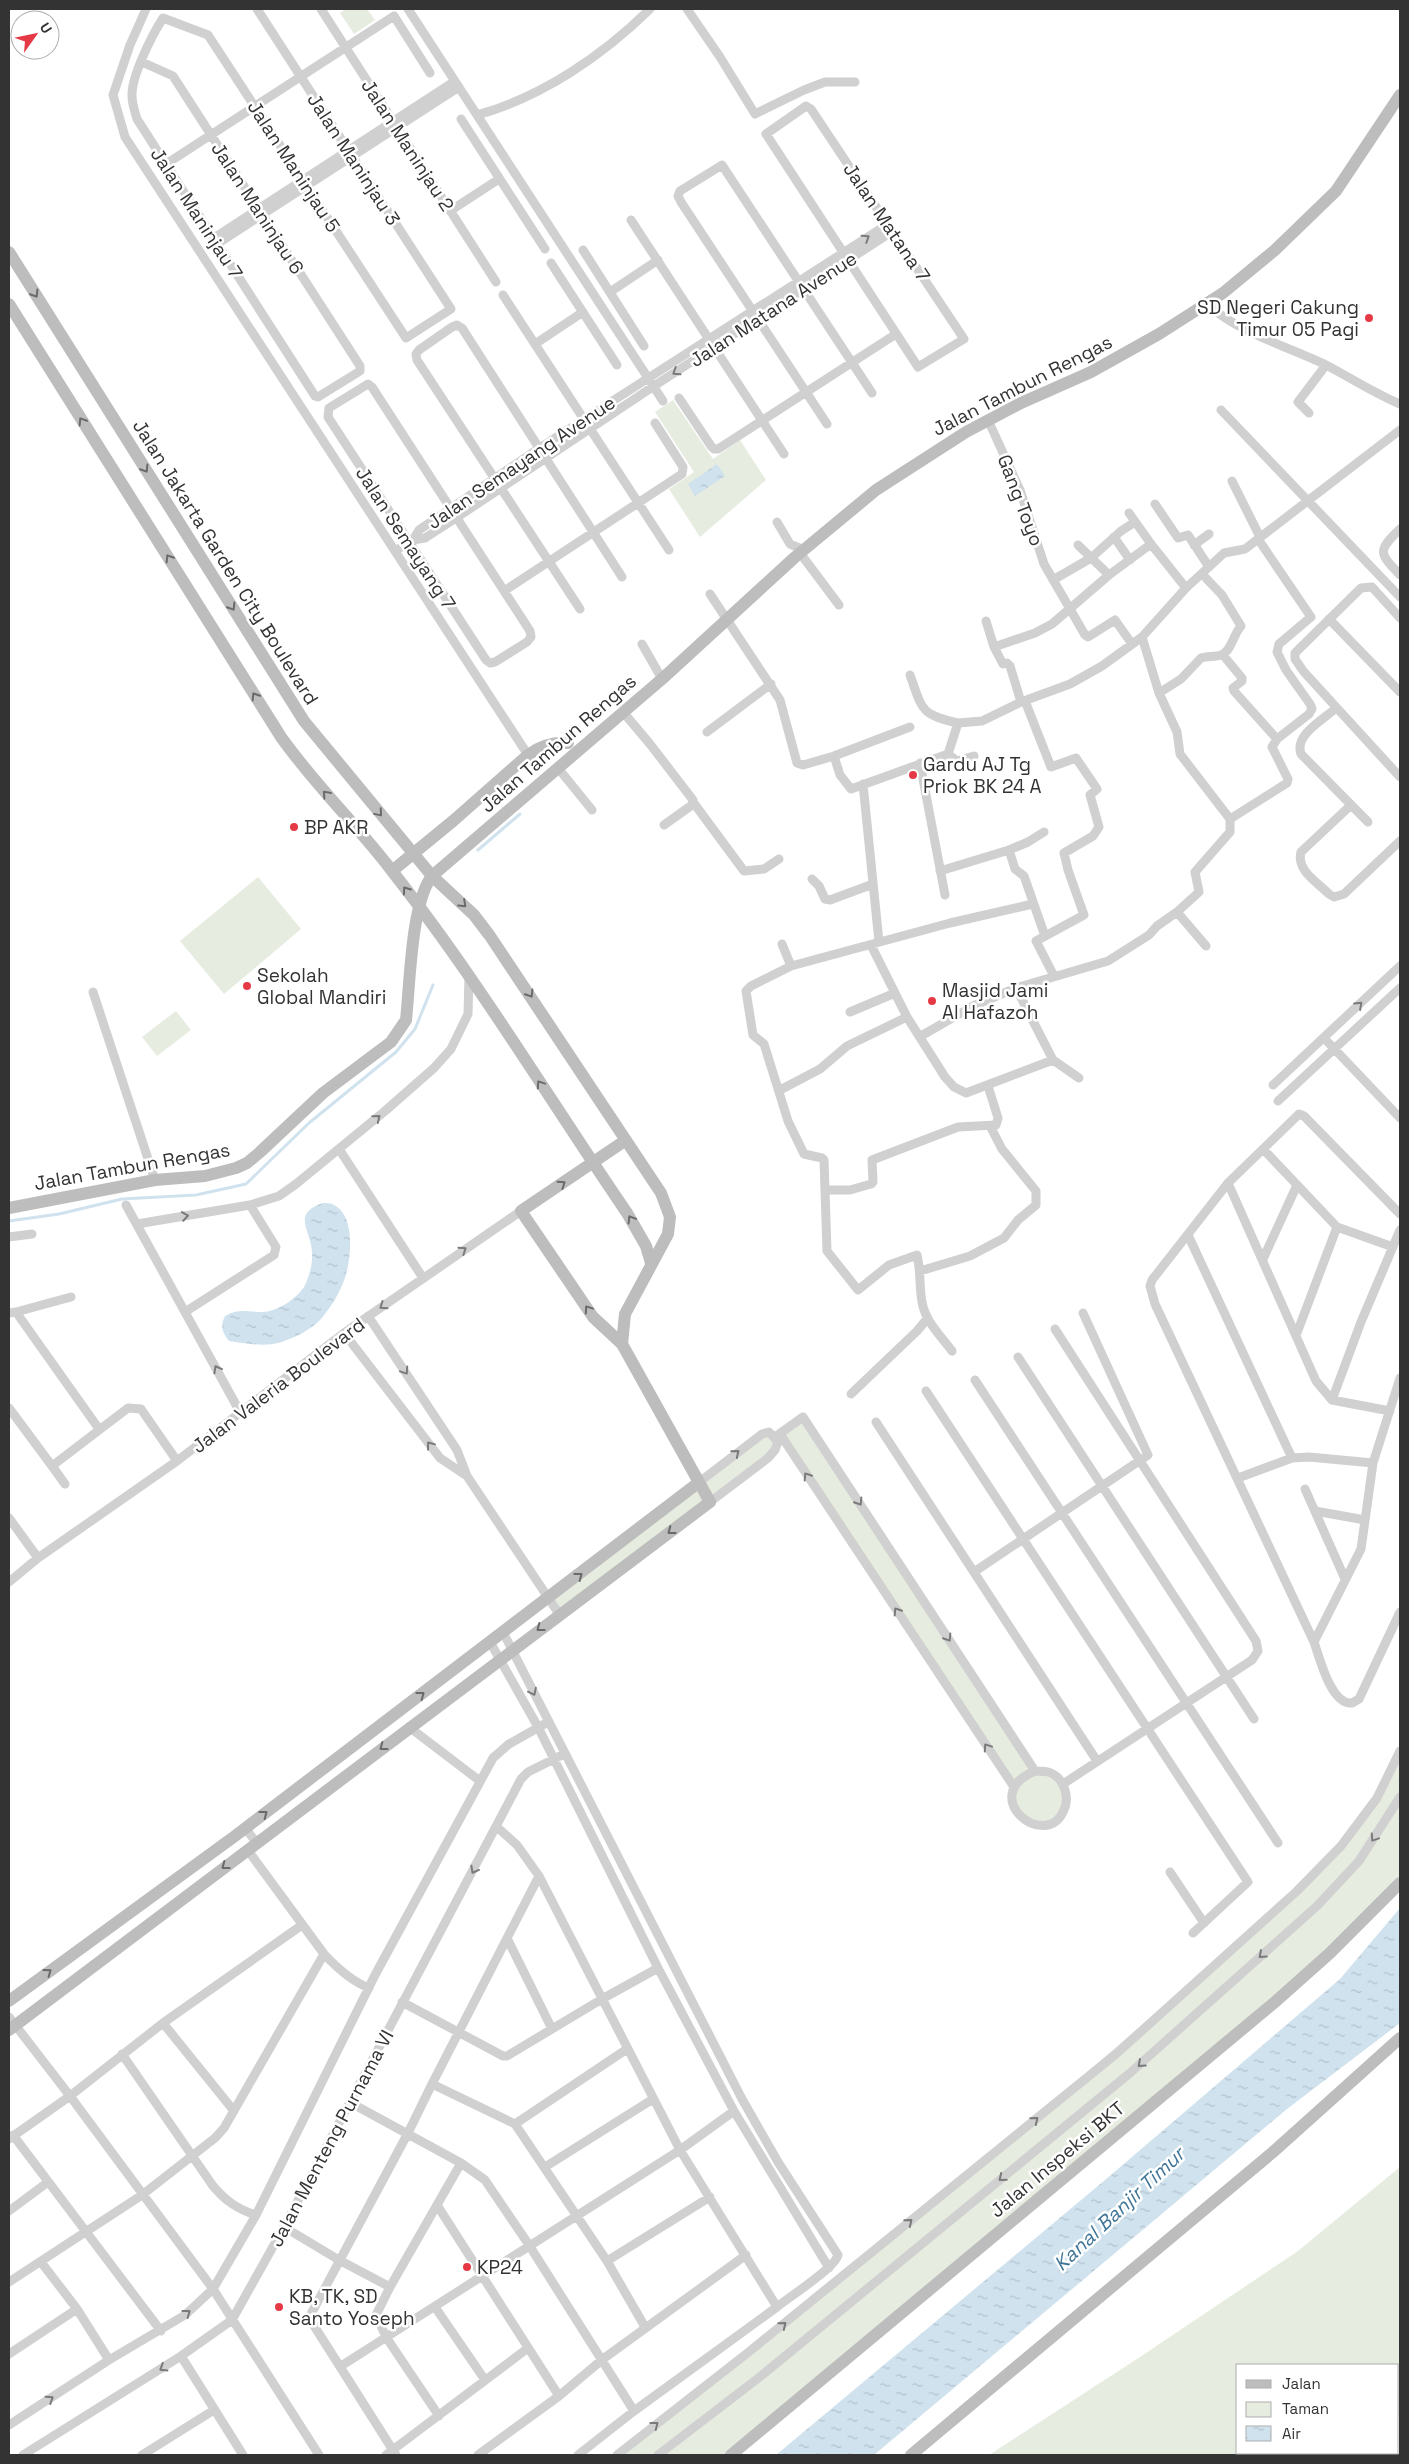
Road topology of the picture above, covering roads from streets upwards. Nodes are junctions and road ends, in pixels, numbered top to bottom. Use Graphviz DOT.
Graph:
graph roads {
  1 [pos="146,9"];
  2 [pos="257,9"];
  3 [pos="320,9"];
  4 [pos="408,9"];
  5 [pos="650,9"];
  6 [pos="687,9"];
  7 [pos="163,18"];
  8 [pos="345,47"];
  9 [pos="142,62"];
  10 [pos="430,73"];
  11 [pos="300,77"];
  12 [pos="855,82"];
  13 [pos="457,84"];
  14 [pos="1400,95"];
  15 [pos="256,106"];
  16 [pos="477,115"];
  17 [pos="461,119"];
  18 [pos="395,124"];
  19 [pos="211,135"];
  20 [pos="350,153"];
  21 [pos="166,164"];
  22 [pos="499,178"];
  23 [pos="305,182"];
  24 [pos="450,210"];
  25 [pos="260,212"];
  26 [pos="631,220"];
  27 [pos="890,227"];
  28 [pos="215,241"];
  29 [pos="545,249"];
  30 [pos="583,250"];
  31 [pos="9,252"];
  32 [pos="845,256"];
  33 [pos="658,260"];
  34 [pos="551,263"];
  35 [pos="496,282"];
  36 [pos="801,285"];
  37 [pos="610,292"];
  38 [pos="504,295"];
  39 [pos="9,304"];
  40 [pos="1211,307"];
  41 [pos="583,312"];
  42 [pos="755,315"];
  43 [pos="896,334"];
  44 [pos="406,338"];
  45 [pos="711,343"];
  46 [pos="535,344"];
  47 [pos="644,346"];
  48 [pos="852,363"];
  49 [pos="617,365"];
  50 [pos="1326,365"];
  51 [pos="648,378"];
  52 [pos="654,386"];
  53 [pos="806,392"];
  54 [pos="872,394"];
  55 [pos="316,397"];
  56 [pos="679,398"];
  57 [pos="663,401"];
  58 [pos="1400,404"];
  59 [pos="1221,410"];
  60 [pos="1309,413"];
  61 [pos="583,420"];
  62 [pos="762,420"];
  63 [pos="655,423"];
  64 [pos="827,424"];
  65 [pos="992,427"];
  66 [pos="589,429"];
  67 [pos="1400,430"];
  68 [pos="538,449"];
  69 [pos="784,454"];
  70 [pos="544,458"];
  71 [pos="494,479"];
  72 [pos="1232,482"];
  73 [pos="501,490"];
  74 [pos="1308,501"];
  75 [pos="638,504"];
  76 [pos="1155,504"];
  77 [pos="450,508"];
  78 [pos="1129,513"];
  79 [pos="456,518"];
  80 [pos="776,522"];
  81 [pos="1136,522"];
  82 [pos="1400,529"];
  83 [pos="593,533"];
  84 [pos="1210,534"];
  85 [pos="1114,537"];
  86 [pos="1259,538"];
  87 [pos="411,541"];
  88 [pos="1151,544"];
  89 [pos="1078,545"];
  90 [pos="1194,545"];
  91 [pos="669,550"];
  92 [pos="395,551"];
  93 [pos="804,555"];
  94 [pos="1091,558"];
  95 [pos="1130,560"];
  96 [pos="549,562"];
  97 [pos="1206,570"];
  98 [pos="1109,575"];
  99 [pos="1400,575"];
  100 [pos="622,578"];
  101 [pos="1053,580"];
  102 [pos="1186,588"];
  103 [pos="504,591"];
  104 [pos="710,594"];
  105 [pos="1400,597"];
  106 [pos="839,605"];
  107 [pos="580,609"];
  108 [pos="1070,610"];
  109 [pos="1400,618"];
  110 [pos="1329,619"];
  111 [pos="986,622"];
  112 [pos="729,623"];
  113 [pos="1142,637"];
  114 [pos="642,644"];
  115 [pos="1132,644"];
  116 [pos="994,647"];
  117 [pos="1223,655"];
  118 [pos="910,675"];
  119 [pos="662,679"];
  120 [pos="771,684"];
  121 [pos="1400,692"];
  122 [pos="1160,693"];
  123 [pos="1023,702"];
  124 [pos="1336,708"];
  125 [pos="625,715"];
  126 [pos="958,723"];
  127 [pos="910,726"];
  128 [pos="707,732"];
  129 [pos="1277,739"];
  130 [pos="568,743"];
  131 [pos="948,754"];
  132 [pos="528,755"];
  133 [pos="834,756"];
  134 [pos="974,756"];
  135 [pos="920,763"];
  136 [pos="558,768"];
  137 [pos="1400,777"];
  138 [pos="863,784"];
  139 [pos="693,802"];
  140 [pos="1351,806"];
  141 [pos="592,810"];
  142 [pos="1230,819"];
  143 [pos="1368,822"];
  144 [pos="664,825"];
  145 [pos="1044,832"];
  146 [pos="1400,840"];
  147 [pos="1009,850"];
  148 [pos="413,854"];
  149 [pos="779,859"];
  150 [pos="940,870"];
  151 [pos="392,871"];
  152 [pos="432,876"];
  153 [pos="812,879"];
  154 [pos="872,884"];
  155 [pos="945,895"];
  156 [pos="1033,904"];
  157 [pos="419,909"];
  158 [pos="1177,912"];
  159 [pos="1045,936"];
  160 [pos="782,944"];
  161 [pos="875,944"];
  162 [pos="1206,946"];
  163 [pos="791,966"];
  164 [pos="1400,966"];
  165 [pos="469,976"];
  166 [pos="1054,976"];
  167 [pos="1016,988"];
  168 [pos="1400,988"];
  169 [pos="93,992"];
  170 [pos="895,993"];
  171 [pos="850,1012"];
  172 [pos="907,1017"];
  173 [pos="921,1036"];
  174 [pos="1324,1038"];
  175 [pos="1334,1049"];
  176 [pos="1053,1060"];
  177 [pos="1079,1078"];
  178 [pos="1273,1085"];
  179 [pos="988,1086"];
  180 [pos="779,1092"];
  181 [pos="1278,1101"];
  182 [pos="1400,1118"];
  183 [pos="990,1126"];
  184 [pos="626,1140"];
  185 [pos="339,1149"];
  186 [pos="1263,1149"];
  187 [pos="593,1163"];
  188 [pos="154,1180"];
  189 [pos="1228,1183"];
  190 [pos="1297,1185"];
  191 [pos="826,1190"];
  192 [pos="126,1205"];
  193 [pos="250,1205"];
  194 [pos="9,1208"];
  195 [pos="521,1211"];
  196 [pos="1400,1214"];
  197 [pos="137,1224"];
  198 [pos="1338,1227"];
  199 [pos="1400,1230"];
  200 [pos="32,1234"];
  201 [pos="1188,1236"];
  202 [pos="9,1238"];
  203 [pos="1393,1246"];
  204 [pos="1263,1260"];
  205 [pos="651,1263"];
  206 [pos="920,1271"];
  207 [pos="422,1278"];
  208 [pos="71,1297"];
  209 [pos="12,1312"];
  210 [pos="186,1312"];
  211 [pos="1083,1313"];
  212 [pos="368,1316"];
  213 [pos="927,1319"];
  214 [pos="1055,1329"];
  215 [pos="344,1333"];
  216 [pos="1297,1333"];
  217 [pos="622,1344"];
  218 [pos="952,1351"];
  219 [pos="1018,1357"];
  220 [pos="1400,1378"];
  221 [pos="975,1380"];
  222 [pos="926,1391"];
  223 [pos="851,1394"];
  224 [pos="1332,1400"];
  225 [pos="9,1408"];
  226 [pos="1390,1411"];
  227 [pos="240,1412"];
  228 [pos="876,1422"];
  229 [pos="99,1429"];
  230 [pos="777,1436"];
  231 [pos="1292,1458"];
  232 [pos="1140,1460"];
  233 [pos="177,1461"];
  234 [pos="1373,1463"];
  235 [pos="52,1466"];
  236 [pos="467,1476"];
  237 [pos="1238,1478"];
  238 [pos="65,1484"];
  239 [pos="698,1484"];
  240 [pos="1102,1486"];
  241 [pos="1305,1489"];
  242 [pos="710,1502"];
  243 [pos="1315,1511"];
  244 [pos="1062,1513"];
  245 [pos="9,1518"];
  246 [pos="1365,1520"];
  247 [pos="1023,1538"];
  248 [pos="38,1558"];
  249 [pos="974,1572"];
  250 [pos="1346,1579"];
  251 [pos="9,1582"];
  252 [pos="548,1598"];
  253 [pos="1400,1612"];
  254 [pos="560,1614"];
  255 [pos="503,1632"];
  256 [pos="490,1642"];
  257 [pos="1314,1642"];
  258 [pos="512,1649"];
  259 [pos="500,1658"];
  260 [pos="1226,1677"];
  261 [pos="1186,1703"];
  262 [pos="1254,1719"];
  263 [pos="548,1722"];
  264 [pos="409,1727"];
  265 [pos="538,1727"];
  266 [pos="1148,1728"];
  267 [pos="1400,1751"];
  268 [pos="564,1754"];
  269 [pos="554,1758"];
  270 [pos="1097,1761"];
  271 [pos="1035,1771"];
  272 [pos="480,1781"];
  273 [pos="1063,1784"];
  274 [pos="1014,1787"];
  275 [pos="1400,1797"];
  276 [pos="497,1827"];
  277 [pos="245,1828"];
  278 [pos="1278,1843"];
  279 [pos="252,1846"];
  280 [pos="1170,1872"];
  281 [pos="539,1876"];
  282 [pos="1400,1883"];
  283 [pos="1204,1923"];
  284 [pos="302,1925"];
  285 [pos="1193,1933"];
  286 [pos="507,1938"];
  287 [pos="324,1954"];
  288 [pos="658,1968"];
  289 [pos="369,1988"];
  290 [pos="602,1999"];
  291 [pos="9,2001"];
  292 [pos="402,2002"];
  293 [pos="163,2023"];
  294 [pos="11,2024"];
  295 [pos="552,2029"];
  296 [pos="458,2032"];
  297 [pos="1400,2038"];
  298 [pos="627,2049"];
  299 [pos="122,2054"];
  300 [pos="432,2084"];
  301 [pos="70,2096"];
  302 [pos="653,2099"];
  303 [pos="350,2102"];
  304 [pos="234,2111"];
  305 [pos="734,2112"];
  306 [pos="515,2124"];
  307 [pos="408,2133"];
  308 [pos="11,2137"];
  309 [pos="680,2150"];
  310 [pos="193,2156"];
  311 [pos="461,2163"];
  312 [pos="545,2167"];
  313 [pos="48,2182"];
  314 [pos="142,2195"];
  315 [pos="710,2197"];
  316 [pos="437,2205"];
  317 [pos="9,2211"];
  318 [pos="256,2215"];
  319 [pos="577,2215"];
  320 [pos="284,2227"];
  321 [pos="87,2232"];
  322 [pos="530,2245"];
  323 [pos="746,2255"];
  324 [pos="339,2260"];
  325 [pos="41,2262"];
  326 [pos="607,2262"];
  327 [pos="828,2268"];
  328 [pos="481,2276"];
  329 [pos="9,2282"];
  330 [pos="390,2287"];
  331 [pos="214,2292"];
  332 [pos="777,2306"];
  333 [pos="435,2307"];
  334 [pos="77,2309"];
  335 [pos="229,2316"];
  336 [pos="646,2327"];
  337 [pos="161,2330"];
  338 [pos="386,2337"];
  339 [pos="528,2348"];
  340 [pos="9,2354"];
  341 [pos="181,2356"];
  342 [pos="602,2359"];
  343 [pos="108,2360"];
  344 [pos="341,2366"];
  345 [pos="485,2380"];
  346 [pos="559,2396"];
  347 [pos="214,2410"];
  348 [pos="634,2410"];
  349 [pos="439,2416"];
  350 [pos="9,2425"];
  351 [pos="392,2454"];
  352 [pos="23,2455"];
  353 [pos="142,2455"];
  354 [pos="243,2455"];
  355 [pos="319,2455"];
  356 [pos="478,2455"];
  357 [pos="578,2455"];
  358 [pos="617,2455"];
  359 [pos="658,2455"];
  360 [pos="731,2455"];
  361 [pos="911,2455"];
  1 -- 92 [label="street"];
  2 -- 11 [label="street, Jalan Maninjau 3"];
  3 -- 8 [label="street, Jalan Maninjau 2"];
  4 -- 13 [label="street"];
  5 -- 16 [label="street"];
  6 -- 12 [label="street"];
  7 -- 9 [label="street, Jalan Maninjau 7"];
  7 -- 15 [label="street, Jalan Maninjau 5"];
  8 -- 10 [label="street"];
  8 -- 11 [label="street"];
  8 -- 18 [label="street, Jalan Maninjau 2"];
  9 -- 19 [label="street, Jalan Maninjau 6"];
  9 -- 21 [label="street, Jalan Maninjau 7"];
  11 -- 15 [label="street"];
  11 -- 20 [label="street, Jalan Maninjau 3"];
  13 -- 16 [label="street"];
  13 -- 18 [label="street"];
  14 -- 40 [label="street, Jalan Tambun Rengas"];
  15 -- 19 [label="street"];
  15 -- 23 [label="street, Jalan Maninjau 5"];
  16 -- 51 [label="street"];
  17 -- 22 [label="street"];
  18 -- 20 [label="street"];
  18 -- 24 [label="street, Jalan Maninjau 2"];
  19 -- 21 [label="street"];
  19 -- 25 [label="street, Jalan Maninjau 6"];
  20 -- 23 [label="street"];
  20 -- 44 [label="street, Jalan Maninjau 3"];
  21 -- 28 [label="street, Jalan Maninjau 7"];
  22 -- 24 [label="street"];
  22 -- 29 [label="street"];
  23 -- 25 [label="street"];
  23 -- 44 [label="street, Jalan Maninjau 5"];
  24 -- 35 [label="street, Jalan Maninjau 2"];
  25 -- 28 [label="street"];
  25 -- 55 [label="street, Jalan Maninjau 6"];
  26 -- 33 [label="street"];
  27 -- 32 [label="street, Jalan Matana Avenue"];
  27 -- 32 [label="street, Jalan Matana 7"];
  27 -- 43 [label="street, Jalan Matana 7"];
  28 -- 55 [label="street, Jalan Maninjau 7"];
  30 -- 37 [label="street"];
  31 -- 148 [label="street, Jalan Jakarta Garden City Boulevard, one-way"];
  32 -- 36 [label="street, Jalan Matana Avenue"];
  32 -- 43 [label="street"];
  33 -- 37 [label="street"];
  33 -- 45 [label="street"];
  34 -- 41 [label="street"];
  36 -- 42 [label="street, Jalan Matana Avenue"];
  36 -- 42 [label="street"];
  36 -- 48 [label="street"];
  37 -- 47 [label="street"];
  38 -- 46 [label="street"];
  151 -- 39 [label="street, one-way"];
  40 -- 50 [label="street"];
  40 -- 65 [label="street, Jalan Tambun Rengas"];
  41 -- 46 [label="street"];
  41 -- 49 [label="street"];
  42 -- 45 [label="street, Jalan Matana Avenue"];
  42 -- 53 [label="street"];
  43 -- 48 [label="street"];
  45 -- 51 [label="street, Jalan Matana Avenue"];
  45 -- 52 [label="street, Jalan Matana Avenue, one-way"];
  45 -- 62 [label="street"];
  46 -- 61 [label="street"];
  48 -- 53 [label="street"];
  48 -- 54 [label="street"];
  50 -- 58 [label="street"];
  50 -- 60 [label="street"];
  51 -- 52 [label="street"];
  51 -- 61 [label="street, Jalan Semayang Avenue"];
  52 -- 57 [label="street"];
  52 -- 66 [label="street, Jalan Semayang Avenue"];
  53 -- 62 [label="street"];
  53 -- 64 [label="street"];
  56 -- 62 [label="street"];
  59 -- 74 [label="street"];
  61 -- 66 [label="street"];
  61 -- 68 [label="street, Jalan Semayang Avenue"];
  62 -- 69 [label="street"];
  63 -- 75 [label="street"];
  65 -- 93 [label="street, Jalan Tambun Rengas"];
  65 -- 101 [label="street, Gang Toyo"];
  66 -- 70 [label="street, Jalan Semayang Avenue"];
  66 -- 75 [label="street"];
  67 -- 74 [label="street"];
  68 -- 70 [label="street"];
  68 -- 71 [label="street, Jalan Semayang Avenue"];
  68 -- 71 [label="street"];
  70 -- 73 [label="street, Jalan Semayang Avenue"];
  70 -- 83 [label="street"];
  71 -- 73 [label="street"];
  71 -- 77 [label="street, Jalan Semayang Avenue"];
  72 -- 86 [label="street"];
  73 -- 79 [label="street, Jalan Semayang Avenue"];
  73 -- 96 [label="street"];
  74 -- 86 [label="street"];
  74 -- 105 [label="street"];
  75 -- 83 [label="street"];
  75 -- 91 [label="street"];
  76 -- 90 [label="street"];
  77 -- 79 [label="street"];
  77 -- 87 [label="street, Jalan Semayang Avenue"];
  77 -- 87 [label="street, Jalan Semayang 7"];
  78 -- 81 [label="street"];
  79 -- 87 [label="street, Jalan Semayang Avenue"];
  79 -- 103 [label="street"];
  80 -- 93 [label="street"];
  81 -- 85 [label="street"];
  81 -- 88 [label="street"];
  82 -- 99 [label="street"];
  83 -- 96 [label="street"];
  83 -- 100 [label="street"];
  84 -- 90 [label="street"];
  85 -- 94 [label="street"];
  85 -- 95 [label="street"];
  86 -- 97 [label="street"];
  86 -- 129 [label="street"];
  87 -- 92 [label="street"];
  87 -- 103 [label="street, Jalan Semayang 7"];
  88 -- 95 [label="street"];
  88 -- 102 [label="street"];
  89 -- 94 [label="street"];
  90 -- 97 [label="street"];
  92 -- 132 [label="street"];
  93 -- 106 [label="street"];
  93 -- 112 [label="street, Jalan Tambun Rengas"];
  94 -- 98 [label="street"];
  94 -- 101 [label="street"];
  95 -- 98 [label="street"];
  96 -- 103 [label="street"];
  96 -- 107 [label="street"];
  97 -- 102 [label="street"];
  97 -- 117 [label="street"];
  98 -- 108 [label="street"];
  101 -- 108 [label="street, Gang Toyo"];
  102 -- 113 [label="street"];
  104 -- 112 [label="street"];
  108 -- 115 [label="street, Gang Toyo"];
  108 -- 116 [label="street"];
  109 -- 110 [label="street"];
  110 -- 121 [label="street"];
  110 -- 124 [label="street"];
  111 -- 116 [label="street"];
  112 -- 119 [label="street, Jalan Tambun Rengas"];
  112 -- 120 [label="street"];
  113 -- 115 [label="street"];
  113 -- 122 [label="street"];
  114 -- 119 [label="street"];
  115 -- 123 [label="street"];
  116 -- 123 [label="street"];
  117 -- 122 [label="street"];
  117 -- 129 [label="street"];
  118 -- 126 [label="street"];
  119 -- 125 [label="street, Jalan Tambun Rengas"];
  120 -- 128 [label="street"];
  120 -- 133 [label="street"];
  122 -- 142 [label="street"];
  123 -- 126 [label="street"];
  123 -- 159 [label="street"];
  124 -- 137 [label="street"];
  124 -- 140 [label="street"];
  125 -- 136 [label="street, Jalan Tambun Rengas"];
  125 -- 139 [label="street"];
  126 -- 131 [label="street"];
  127 -- 133 [label="street"];
  129 -- 142 [label="street"];
  130 -- 132 [label="street, Jalan Tambun Rengas"];
  131 -- 134 [label="street"];
  131 -- 135 [label="street"];
  132 -- 148 [label="street, Jalan Tambun Rengas"];
  133 -- 138 [label="street"];
  135 -- 138 [label="street"];
  135 -- 150 [label="street"];
  136 -- 141 [label="street"];
  136 -- 152 [label="street, Jalan Tambun Rengas"];
  138 -- 154 [label="street"];
  139 -- 144 [label="street"];
  139 -- 149 [label="street"];
  140 -- 143 [label="street"];
  140 -- 146 [label="street"];
  142 -- 158 [label="street"];
  145 -- 147 [label="street"];
  147 -- 150 [label="street"];
  147 -- 156 [label="street"];
  148 -- 151 [label="street, Jalan Tambun Rengas"];
  148 -- 152 [label="street, Jalan Jakarta Garden City Boulevard"];
  150 -- 155 [label="street"];
  157 -- 151 [label="street, one-way"];
  152 -- 157 [label="street, Jalan Tambun Rengas"];
  152 -- 184 [label="street, Jalan Jakarta Garden City Boulevard, one-way"];
  153 -- 154 [label="street"];
  154 -- 161 [label="street"];
  156 -- 159 [label="street"];
  156 -- 161 [label="street"];
  157 -- 165 [label="street"];
  157 -- 188 [label="street, Jalan Tambun Rengas"];
  158 -- 162 [label="street"];
  158 -- 166 [label="street"];
  159 -- 166 [label="street"];
  160 -- 163 [label="street"];
  161 -- 163 [label="street"];
  161 -- 170 [label="street"];
  163 -- 180 [label="street"];
  174 -- 164 [label="street, one-way"];
  185 -- 165 [label="street, one-way"];
  187 -- 165 [label="street, one-way"];
  166 -- 167 [label="street"];
  167 -- 173 [label="street"];
  167 -- 176 [label="street"];
  168 -- 175 [label="street"];
  169 -- 188 [label="street"];
  170 -- 171 [label="street"];
  170 -- 172 [label="street"];
  172 -- 173 [label="street"];
  172 -- 180 [label="street"];
  173 -- 179 [label="street"];
  174 -- 175 [label="street"];
  174 -- 178 [label="street"];
  175 -- 181 [label="street"];
  175 -- 182 [label="street"];
  176 -- 177 [label="street"];
  176 -- 179 [label="street"];
  179 -- 183 [label="street"];
  180 -- 191 [label="street"];
  183 -- 191 [label="street"];
  183 -- 206 [label="street"];
  184 -- 187 [label="street"];
  184 -- 205 [label="street, Jalan Jakarta Garden City Boulevard"];
  185 -- 193 [label="street"];
  185 -- 207 [label="street"];
  186 -- 189 [label="street"];
  186 -- 190 [label="street"];
  186 -- 196 [label="street"];
  195 -- 187 [label="street, one-way"];
  205 -- 187 [label="street, one-way"];
  188 -- 194 [label="street, Jalan Tambun Rengas"];
  189 -- 201 [label="street"];
  189 -- 204 [label="street"];
  190 -- 198 [label="street"];
  190 -- 204 [label="street"];
  191 -- 206 [label="street"];
  192 -- 197 [label="street"];
  197 -- 193 [label="street, one-way"];
  193 -- 210 [label="street"];
  207 -- 195 [label="street, Jalan Valeria Boulevard, one-way"];
  217 -- 195 [label="street, one-way"];
  197 -- 210 [label="street"];
  198 -- 203 [label="street"];
  198 -- 216 [label="street"];
  199 -- 203 [label="street"];
  200 -- 202 [label="street"];
  201 -- 231 [label="street"];
  201 -- 237 [label="street"];
  203 -- 224 [label="street"];
  204 -- 216 [label="street"];
  205 -- 217 [label="street, Jalan Jakarta Garden City Boulevard"];
  206 -- 213 [label="street"];
  207 -- 212 [label="street, Jalan Valeria Boulevard, one-way"];
  208 -- 209 [label="street"];
  209 -- 229 [label="street"];
  227 -- 210 [label="street, one-way"];
  211 -- 232 [label="street"];
  212 -- 215 [label="street, Jalan Valeria Boulevard"];
  212 -- 236 [label="street, one-way"];
  213 -- 218 [label="street"];
  213 -- 223 [label="street"];
  214 -- 232 [label="street"];
  215 -- 227 [label="street, Jalan Valeria Boulevard"];
  236 -- 215 [label="street, one-way"];
  216 -- 224 [label="street"];
  217 -- 239 [label="street"];
  219 -- 240 [label="street"];
  220 -- 226 [label="street"];
  221 -- 244 [label="street"];
  222 -- 247 [label="street"];
  224 -- 226 [label="street"];
  225 -- 235 [label="street"];
  226 -- 234 [label="street"];
  227 -- 233 [label="street, Jalan Valeria Boulevard"];
  228 -- 249 [label="street"];
  229 -- 233 [label="street"];
  229 -- 235 [label="street"];
  239 -- 230 [label="street, one-way"];
  230 -- 242 [label="street"];
  230 -- 271 [label="street, one-way"];
  274 -- 230 [label="street, one-way"];
  231 -- 234 [label="street"];
  231 -- 237 [label="street"];
  232 -- 240 [label="street"];
  232 -- 260 [label="street"];
  233 -- 248 [label="street, Jalan Valeria Boulevard"];
  234 -- 246 [label="street"];
  235 -- 238 [label="street"];
  236 -- 252 [label="street"];
  237 -- 257 [label="street"];
  239 -- 242 [label="street"];
  252 -- 239 [label="street, one-way"];
  240 -- 244 [label="street"];
  240 -- 260 [label="street"];
  241 -- 243 [label="street"];
  242 -- 254 [label="street, one-way"];
  243 -- 246 [label="street"];
  243 -- 250 [label="street"];
  244 -- 247 [label="street"];
  244 -- 261 [label="street"];
  245 -- 248 [label="street"];
  246 -- 250 [label="street"];
  247 -- 249 [label="street"];
  247 -- 266 [label="street"];
  248 -- 251 [label="street, Jalan Valeria Boulevard"];
  249 -- 270 [label="street"];
  250 -- 257 [label="street"];
  252 -- 254 [label="street"];
  252 -- 255 [label="street"];
  253 -- 257 [label="street"];
  254 -- 258 [label="street, one-way"];
  255 -- 256 [label="street"];
  255 -- 258 [label="street"];
  256 -- 259 [label="street"];
  277 -- 256 [label="street, one-way"];
  258 -- 259 [label="street"];
  258 -- 263 [label="street, one-way"];
  259 -- 264 [label="street"];
  259 -- 265 [label="street"];
  260 -- 261 [label="street"];
  260 -- 262 [label="street"];
  261 -- 266 [label="street"];
  261 -- 278 [label="street"];
  263 -- 265 [label="street, Jalan Menteng Purnama VI"];
  263 -- 268 [label="street"];
  264 -- 272 [label="street"];
  264 -- 279 [label="street, one-way"];
  265 -- 269 [label="street"];
  265 -- 272 [label="street, Jalan Menteng Purnama VI"];
  266 -- 270 [label="street"];
  266 -- 283 [label="street"];
  358 -- 267 [label="street, one-way"];
  268 -- 269 [label="street, Jalan Menteng Purnama VI"];
  268 -- 327 [label="street"];
  269 -- 276 [label="street, Jalan Menteng Purnama VI"];
  269 -- 288 [label="street"];
  270 -- 273 [label="street"];
  271 -- 273 [label="street"];
  271 -- 274 [label="street"];
  272 -- 289 [label="street, Jalan Menteng Purnama VI"];
  273 -- 274 [label="street"];
  275 -- 359 [label="street, one-way"];
  276 -- 281 [label="street"];
  276 -- 292 [label="street, Jalan Menteng Purnama VI, one-way"];
  277 -- 279 [label="street"];
  291 -- 277 [label="street, one-way"];
  279 -- 284 [label="street"];
  279 -- 294 [label="street, one-way"];
  280 -- 283 [label="street"];
  281 -- 286 [label="street"];
  281 -- 290 [label="street"];
  282 -- 360 [label="street, Jalan Inspeksi BKT"];
  283 -- 285 [label="street"];
  284 -- 287 [label="street"];
  284 -- 293 [label="street"];
  286 -- 295 [label="street"];
  286 -- 296 [label="street"];
  287 -- 289 [label="street"];
  287 -- 304 [label="street"];
  288 -- 290 [label="street"];
  288 -- 305 [label="street"];
  289 -- 318 [label="street, Jalan Menteng Purnama VI"];
  290 -- 295 [label="street"];
  290 -- 298 [label="street"];
  292 -- 296 [label="street"];
  292 -- 303 [label="street, Jalan Menteng Purnama VI"];
  293 -- 299 [label="street"];
  293 -- 304 [label="street"];
  294 -- 301 [label="street"];
  295 -- 296 [label="street"];
  296 -- 300 [label="street"];
  297 -- 361 [label="street"];
  298 -- 302 [label="street"];
  298 -- 306 [label="street"];
  299 -- 301 [label="street"];
  299 -- 310 [label="street"];
  300 -- 306 [label="street"];
  300 -- 307 [label="street"];
  301 -- 308 [label="street"];
  301 -- 314 [label="street"];
  302 -- 309 [label="street"];
  302 -- 312 [label="street"];
  303 -- 307 [label="street"];
  303 -- 320 [label="street, Jalan Menteng Purnama VI"];
  304 -- 310 [label="street"];
  305 -- 309 [label="street"];
  305 -- 327 [label="street"];
  306 -- 312 [label="street"];
  307 -- 311 [label="street"];
  307 -- 324 [label="street"];
  308 -- 313 [label="street"];
  309 -- 315 [label="street"];
  309 -- 319 [label="street"];
  310 -- 314 [label="street"];
  310 -- 318 [label="street"];
  311 -- 316 [label="street"];
  311 -- 322 [label="street"];
  312 -- 319 [label="street"];
  313 -- 317 [label="street"];
  313 -- 321 [label="street"];
  314 -- 321 [label="street"];
  314 -- 331 [label="street"];
  315 -- 323 [label="street"];
  315 -- 326 [label="street"];
  316 -- 328 [label="street"];
  316 -- 330 [label="street"];
  318 -- 331 [label="street, Jalan Menteng Purnama VI"];
  319 -- 322 [label="street"];
  319 -- 326 [label="street"];
  320 -- 324 [label="street"];
  320 -- 335 [label="street, Jalan Menteng Purnama VI"];
  321 -- 325 [label="street"];
  321 -- 337 [label="street"];
  322 -- 328 [label="street"];
  322 -- 342 [label="street"];
  323 -- 332 [label="street"];
  323 -- 336 [label="street"];
  324 -- 330 [label="street"];
  324 -- 344 [label="street"];
  325 -- 329 [label="street"];
  325 -- 334 [label="street"];
  326 -- 336 [label="street"];
  327 -- 332 [label="street"];
  328 -- 333 [label="street"];
  328 -- 339 [label="street"];
  330 -- 338 [label="street"];
  331 -- 335 [label="street"];
  337 -- 331 [label="street, Jalan Menteng Purnama VI, one-way"];
  332 -- 348 [label="street"];
  333 -- 338 [label="street"];
  333 -- 345 [label="street"];
  334 -- 340 [label="street"];
  334 -- 343 [label="street"];
  335 -- 341 [label="street, Jalan Menteng Purnama VI"];
  335 -- 355 [label="street"];
  336 -- 342 [label="street"];
  337 -- 343 [label="street, Jalan Menteng Purnama VI"];
  338 -- 344 [label="street"];
  338 -- 349 [label="street"];
  339 -- 345 [label="street"];
  339 -- 346 [label="street"];
  341 -- 347 [label="street"];
  341 -- 352 [label="street, Jalan Menteng Purnama VI, one-way"];
  342 -- 346 [label="street"];
  342 -- 348 [label="street"];
  350 -- 343 [label="street, Jalan Menteng Purnama VI, one-way"];
  344 -- 351 [label="street"];
  345 -- 349 [label="street"];
  346 -- 356 [label="street"];
  347 -- 353 [label="street"];
  347 -- 354 [label="street"];
  348 -- 357 [label="street"];
  349 -- 351 [label="street"];
}
